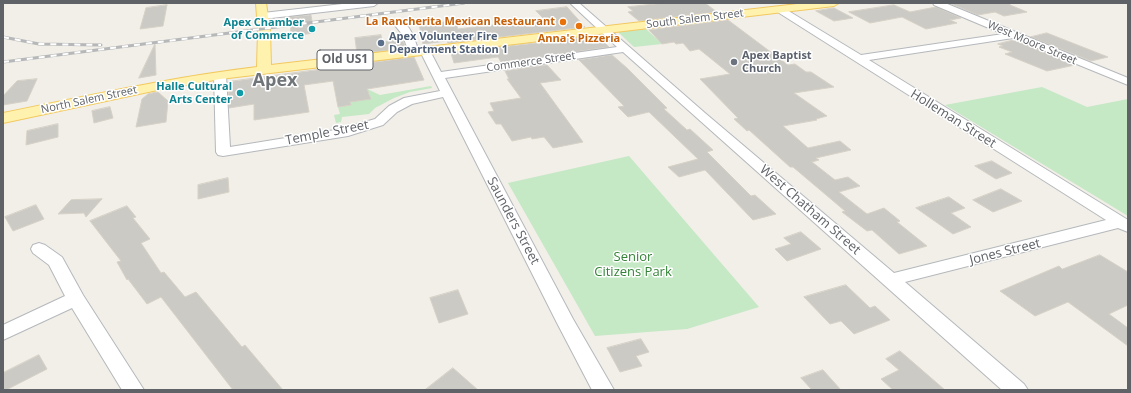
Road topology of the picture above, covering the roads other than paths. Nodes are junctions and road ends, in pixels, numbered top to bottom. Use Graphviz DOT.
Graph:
graph roads {
  1 [pos="261,3"];
  2 [pos="374,3"];
  3 [pos="574,3"];
  4 [pos="834,3"];
  5 [pos="937,3"];
  6 [pos="779,9"];
  7 [pos="263,16"];
  8 [pos="398,23"];
  9 [pos="603,30"];
  10 [pos="1014,35"];
  11 [pos="625,49"];
  12 [pos="419,51"];
  13 [pos="857,59"];
  14 [pos="264,70"];
  15 [pos="220,75"];
  16 [pos="438,76"];
  17 [pos="1128,82"];
  18 [pos="446,94"];
  19 [pos="3,118"];
  20 [pos="1124,224"];
  21 [pos="39,249"];
  22 [pos="890,280"];
  23 [pos="76,298"];
  24 [pos="3,332"];
  25 [pos="133,390"];
  26 [pos="603,390"];
  27 [pos="1017,390"];
  1 -- 7 [label="main road"];
  2 -- 7 [label="street"];
  3 -- 9 [label="street, West Chatham Street"];
  4 -- 6 [label="main road, South Salem Street"];
  5 -- 10 [label="street, West Moore Street"];
  6 -- 9 [label="main road, South Salem Street"];
  6 -- 13 [label="street, Holleman Street"];
  7 -- 14 [label="main road"];
  8 -- 12 [label="street, Saunders Street"];
  9 -- 11 [label="street, West Chatham Street"];
  9 -- 12 [label="main road, North Salem Street / Old US1"];
  10 -- 13 [label="street"];
  10 -- 17 [label="street, West Moore Street"];
  11 -- 16 [label="street, Commerce Street"];
  11 -- 22 [label="street, West Chatham Street"];
  12 -- 14 [label="main road, North Salem Street / Old US1"];
  12 -- 16 [label="street, Saunders Street"];
  13 -- 20 [label="street, Holleman Street"];
  14 -- 15 [label="main road, North Salem Street"];
  15 -- 18 [label="street, Temple Street"];
  15 -- 19 [label="main road, North Salem Street"];
  16 -- 18 [label="street, Saunders Street"];
  18 -- 26 [label="street, Saunders Street"];
  20 -- 22 [label="street, Jones Street"];
  21 -- 23 [label="street"];
  22 -- 27 [label="street, West Chatham Street"];
  23 -- 24 [label="street"];
  23 -- 25 [label="street"];
}
